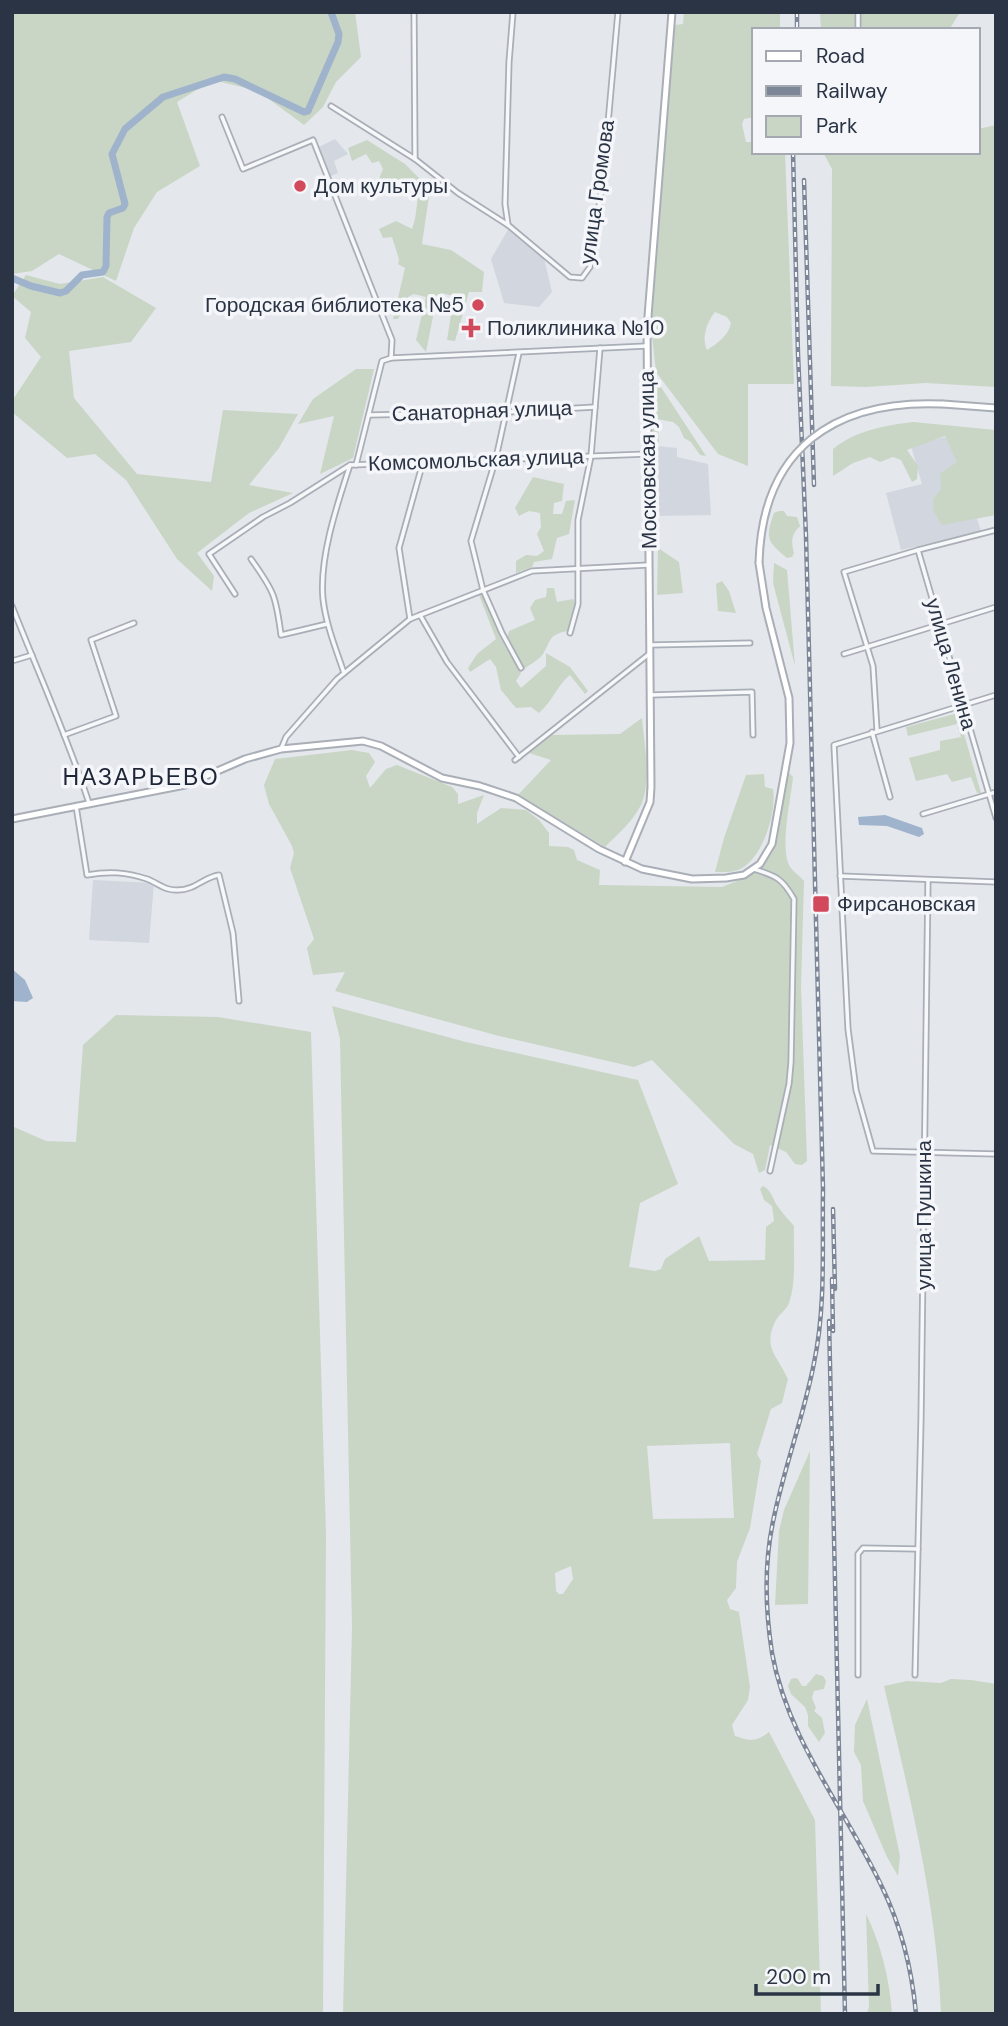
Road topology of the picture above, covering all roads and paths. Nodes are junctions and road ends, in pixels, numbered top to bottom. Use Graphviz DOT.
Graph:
graph roads {
  1 [pos="414,12"];
  2 [pos="513,12"];
  3 [pos="618,12"];
  4 [pos="671,12"];
  5 [pos="331,106"];
  6 [pos="222,117"];
  7 [pos="415,159"];
  8 [pos="509,225"];
  9 [pos="647,346"];
  10 [pos="600,348"];
  11 [pos="519,353"];
  12 [pos="391,358"];
  13 [pos="595,407"];
  14 [pos="996,408"];
  15 [pos="506,412"];
  16 [pos="370,415"];
  17 [pos="649,454"];
  18 [pos="591,456"];
  19 [pos="496,458"];
  20 [pos="423,462"];
  21 [pos="350,465"];
  22 [pos="356,465"];
  23 [pos="996,530"];
  24 [pos="918,550"];
  25 [pos="251,559"];
  26 [pos="650,565"];
  27 [pos="579,568"];
  28 [pos="483,590"];
  29 [pos="235,594"];
  30 [pos="12,606"];
  31 [pos="996,607"];
  32 [pos="420,615"];
  33 [pos="410,619"];
  34 [pos="134,623"];
  35 [pos="327,624"];
  36 [pos="939,624"];
  37 [pos="570,633"];
  38 [pos="750,643"];
  39 [pos="650,645"];
  40 [pos="868,647"];
  41 [pos="650,653"];
  42 [pos="844,654"];
  43 [pos="32,655"];
  44 [pos="12,662"];
  45 [pos="521,668"];
  46 [pos="344,673"];
  47 [pos="651,695"];
  48 [pos="996,695"];
  49 [pos="963,705"];
  50 [pos="875,731"];
  51 [pos="64,735"];
  52 [pos="753,735"];
  53 [pos="281,749"];
  54 [pos="996,792"];
  55 [pos="989,794"];
  56 [pos="890,797"];
  57 [pos="89,804"];
  58 [pos="76,806"];
  59 [pos="923,814"];
  60 [pos="996,818"];
  61 [pos="12,819"];
  62 [pos="625,862"];
  63 [pos="754,869"];
  64 [pos="839,876"];
  65 [pos="928,880"];
  66 [pos="996,882"];
  67 [pos="239,1001"];
  68 [pos="924,1153"];
  69 [pos="996,1154"];
  70 [pos="770,1171"];
  71 [pos="918,1549"];
  72 [pos="858,1675"];
  73 [pos="915,1675"];
  1 -- 7 [label="street"];
  2 -- 8 [label="street"];
  3 -- 8 [label="street, улица Громова"];
  4 -- 9 [label="street, Московская улица"];
  5 -- 7 [label="street"];
  6 -- 12 [label="street"];
  7 -- 8 [label="street"];
  9 -- 10 [label="street"];
  9 -- 17 [label="street, Московская улица"];
  10 -- 11 [label="street"];
  10 -- 13 [label="street"];
  11 -- 12 [label="street"];
  11 -- 15 [label="street"];
  12 -- 16 [label="street"];
  13 -- 15 [label="street, Санаторная улица"];
  13 -- 18 [label="street"];
  14 -- 63 [label="street, bridge"];
  15 -- 16 [label="street, Санаторная улица"];
  15 -- 19 [label="street"];
  16 -- 22 [label="street"];
  17 -- 18 [label="street, Комсомольская улица"];
  17 -- 26 [label="street, Московская улица"];
  18 -- 19 [label="street, Комсомольская улица"];
  18 -- 27 [label="street"];
  19 -- 20 [label="street, Комсомольская улица"];
  19 -- 28 [label="street"];
  20 -- 22 [label="street, Комсомольская улица"];
  20 -- 33 [label="street"];
  21 -- 22 [label="street, Комсомольская улица"];
  21 -- 29 [label="street, Комсомольская улица"];
  21 -- 35 [label="street"];
  23 -- 24 [label="street"];
  24 -- 36 [label="street, улица Ленина"];
  24 -- 40 [label="street"];
  25 -- 35 [label="street"];
  26 -- 27 [label="street"];
  26 -- 39 [label="street, Московская улица"];
  27 -- 28 [label="street"];
  27 -- 37 [label="street"];
  28 -- 32 [label="street"];
  28 -- 45 [label="street"];
  30 -- 43 [label="street"];
  31 -- 36 [label="street"];
  32 -- 33 [label="street"];
  32 -- 41 [label="street"];
  33 -- 46 [label="street"];
  34 -- 51 [label="street"];
  35 -- 46 [label="street"];
  36 -- 40 [label="street"];
  36 -- 49 [label="street, улица Ленина"];
  38 -- 39 [label="street"];
  39 -- 41 [label="street, Московская улица"];
  40 -- 42 [label="street"];
  40 -- 50 [label="street"];
  41 -- 47 [label="street, Московская улица"];
  43 -- 44 [label="street"];
  43 -- 51 [label="street"];
  46 -- 53 [label="street"];
  47 -- 52 [label="street"];
  47 -- 62 [label="street, Московская улица"];
  48 -- 49 [label="street"];
  49 -- 50 [label="street"];
  49 -- 55 [label="street, улица Ленина"];
  50 -- 56 [label="street"];
  50 -- 64 [label="street"];
  51 -- 57 [label="street"];
  53 -- 57 [label="street"];
  53 -- 62 [label="street"];
  54 -- 55 [label="street"];
  55 -- 59 [label="street"];
  55 -- 60 [label="street, улица Ленина"];
  57 -- 58 [label="street"];
  58 -- 61 [label="street"];
  58 -- 67 [label="street"];
  62 -- 63 [label="street"];
  63 -- 70 [label="street"];
  64 -- 65 [label="street"];
  64 -- 68 [label="street"];
  65 -- 66 [label="street"];
  65 -- 68 [label="street, улица Пушкина"];
  68 -- 69 [label="street"];
  68 -- 71 [label="street, улица Пушкина"];
  71 -- 72 [label="street"];
  71 -- 73 [label="street, улица Пушкина"];
}
